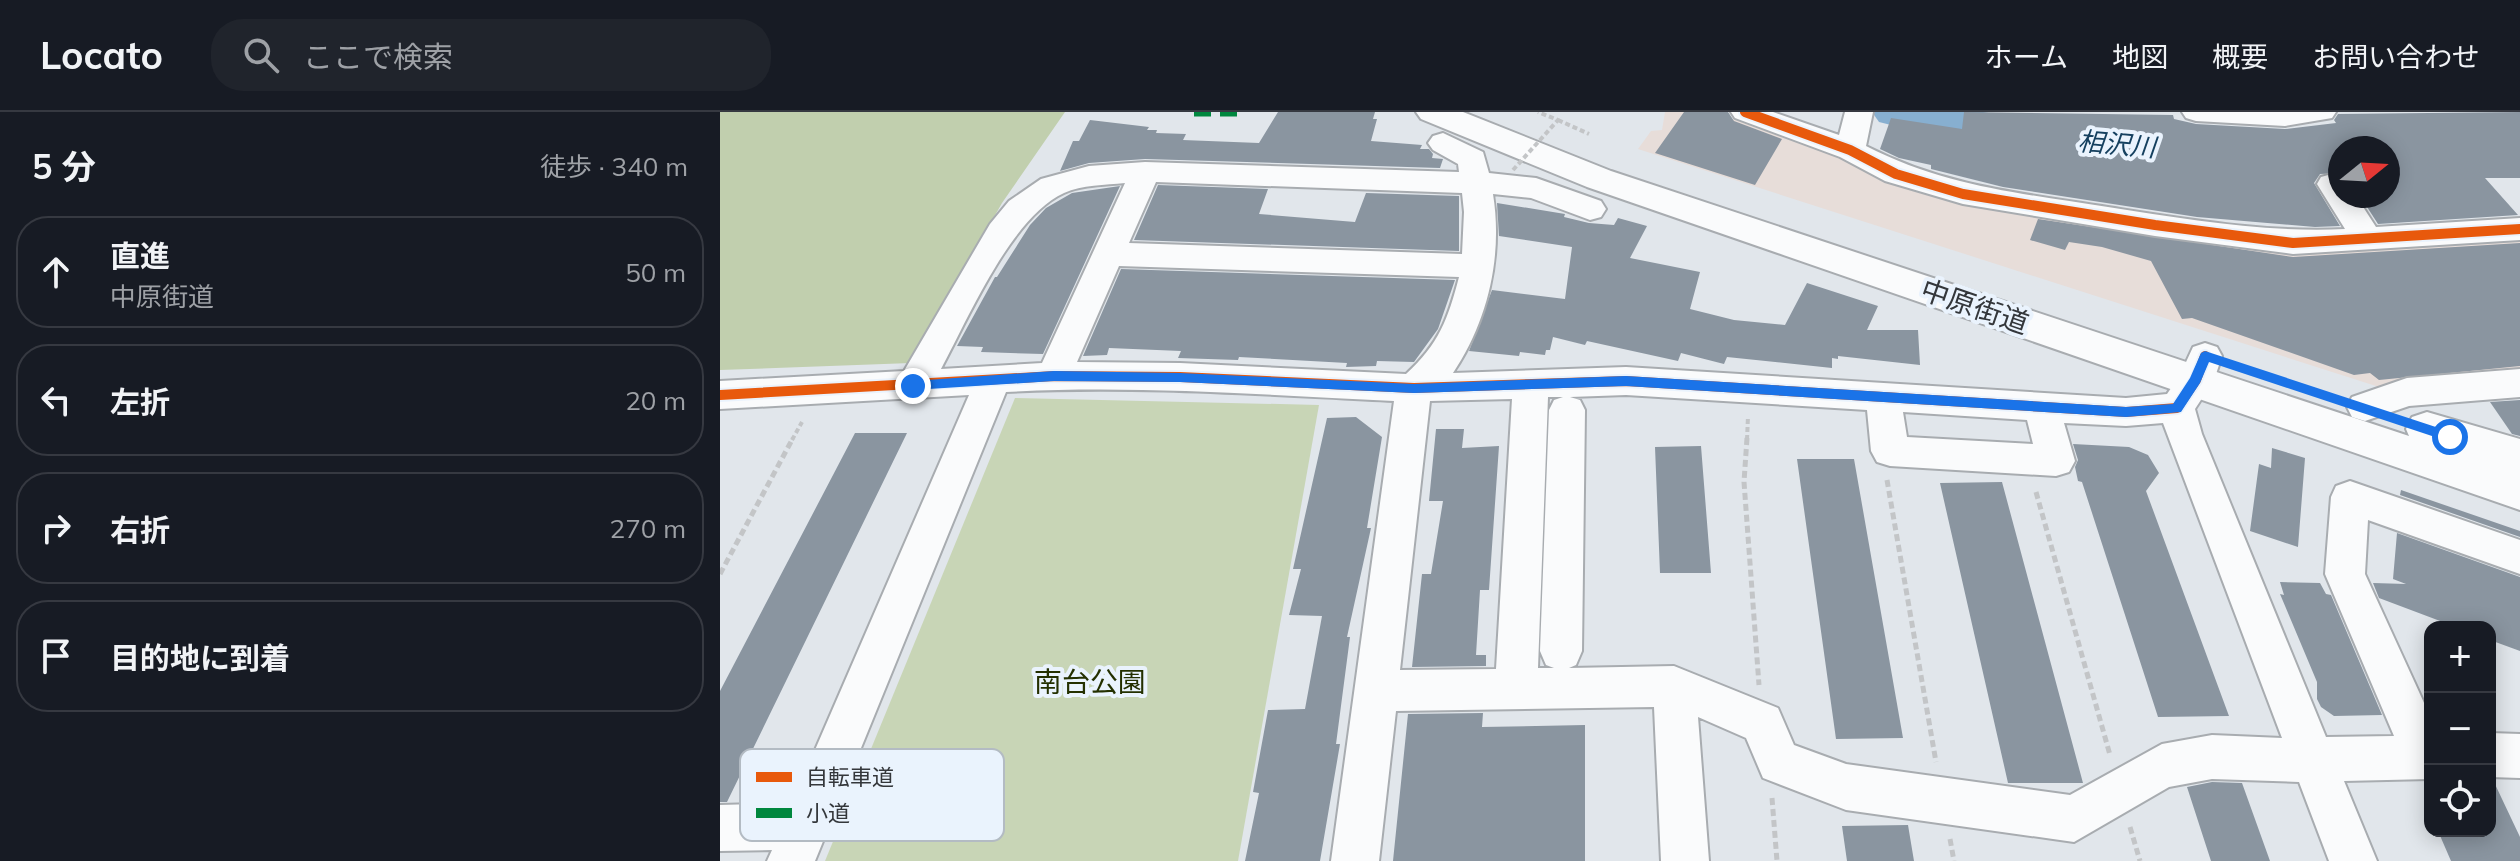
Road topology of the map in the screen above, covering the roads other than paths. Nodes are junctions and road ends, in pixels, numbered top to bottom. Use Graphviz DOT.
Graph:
graph roads {
  1 [pos="1491,112"];
  2 [pos="1745,112"];
  3 [pos="2196,112"];
  4 [pos="2322,112"];
  5 [pos="1859,114"];
  6 [pos="2253,114"];
  7 [pos="1438,127"];
  8 [pos="1850,150"];
  9 [pos="1145,172"];
  10 [pos="1473,182"];
  11 [pos="2348,208"];
  12 [pos="1590,209"];
  13 [pos="2520,229"];
  14 [pos="2368,239"];
  15 [pos="1108,254"];
  16 [pos="1478,266"];
  17 [pos="1054,376"];
  18 [pos="993,380"];
  19 [pos="2193,381"];
  20 [pos="2520,383"];
  21 [pos="1531,385"];
  22 [pos="913,386"];
  23 [pos="1414,388"];
  24 [pos="720,395"];
  25 [pos="1883,396"];
  26 [pos="2042,406"];
  27 [pos="2365,423"];
  28 [pos="2450,437"];
  29 [pos="2520,444"];
  30 [pos="2508,476"];
  31 [pos="1545,514"];
  32 [pos="2520,557"];
  33 [pos="1519,622"];
  34 [pos="1674,686"];
  35 [pos="1516,689"];
  36 [pos="1376,691"];
  37 [pos="2424,748"];
  38 [pos="838,749"];
  39 [pos="2496,755"];
  40 [pos="2520,756"];
  41 [pos="2424,757"];
  42 [pos="2312,760"];
  43 [pos="720,828"];
  44 [pos="740,832"];
  45 [pos="1355,861"];
  46 [pos="1685,861"];
  47 [pos="2353,861"];
  1 -- 19 [label="main road, 中原街道"];
  2 -- 8 [label="street"];
  3 -- 6 [label="street"];
  4 -- 6 [label="street"];
  5 -- 8 [label="street"];
  7 -- 10 [label="street"];
  7 -- 19 [label="main road, 中原街道"];
  8 -- 14 [label="street"];
  9 -- 10 [label="street"];
  9 -- 15 [label="street"];
  9 -- 22 [label="street"];
  10 -- 12 [label="street"];
  10 -- 16 [label="street"];
  11 -- 14 [label="street"];
  13 -- 14 [label="street"];
  15 -- 16 [label="street"];
  15 -- 17 [label="street"];
  16 -- 23 [label="street"];
  17 -- 18 [label="street"];
  17 -- 23 [label="street"];
  18 -- 22 [label="street"];
  18 -- 38 [label="street"];
  19 -- 26 [label="street"];
  19 -- 27 [label="main road, 中原街道"];
  19 -- 42 [label="street"];
  20 -- 27 [label="street"];
  21 -- 23 [label="street"];
  21 -- 25 [label="street"];
  21 -- 31 [label="street"];
  22 -- 24 [label="street"];
  23 -- 36 [label="street"];
  25 -- 26 [label="street"];
  25 -- 26 [label="street"];
  27 -- 28 [label="main road, 中原街道"];
  27 -- 30 [label="main road, 中原街道"];
  28 -- 29 [label="street"];
  28 -- 30 [label="main road, 中原街道"];
  31 -- 33 [label="street"];
  31 -- 33 [label="street"];
  32 -- 37 [label="street"];
  33 -- 35 [label="street"];
  34 -- 35 [label="street"];
  34 -- 42 [label="street"];
  34 -- 46 [label="street"];
  35 -- 36 [label="street"];
  36 -- 45 [label="street"];
  39 -- 40 [label="street"];
  41 -- 42 [label="street"];
  42 -- 47 [label="street"];
  43 -- 44 [label="street"];
}
